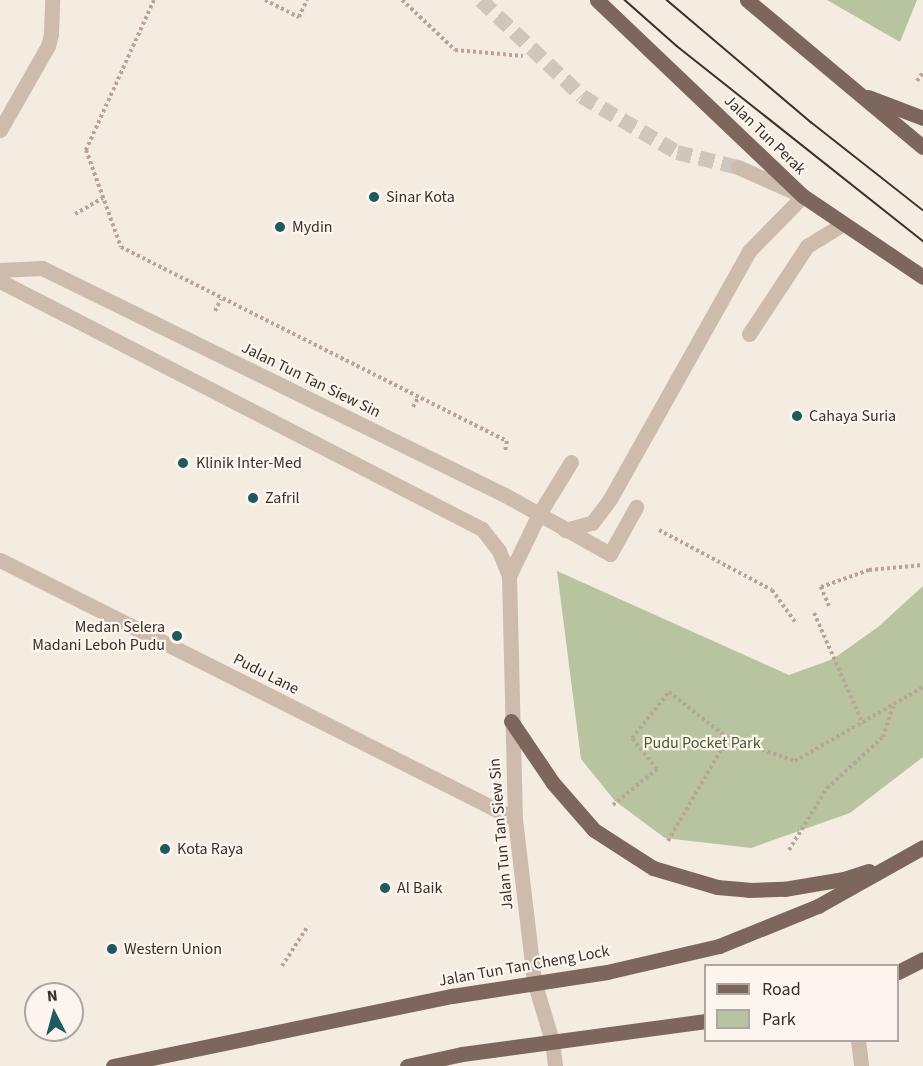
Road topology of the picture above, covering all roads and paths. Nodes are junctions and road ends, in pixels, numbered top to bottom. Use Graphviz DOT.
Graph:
graph roads {
  1 [pos="52,0"];
  2 [pos="154,0"];
  3 [pos="265,0"];
  4 [pos="307,0"];
  5 [pos="402,0"];
  6 [pos="597,0"];
  7 [pos="747,0"];
  8 [pos="523,56"];
  9 [pos="923,72"];
  10 [pos="917,81"];
  11 [pos="857,93"];
  12 [pos="923,118"];
  13 [pos="0,130"];
  14 [pos="923,147"];
  15 [pos="738,167"];
  16 [pos="803,196"];
  17 [pos="103,198"];
  18 [pos="75,214"];
  19 [pos="843,224"];
  20 [pos="0,270"];
  21 [pos="923,277"];
  22 [pos="0,281"];
  23 [pos="221,299"];
  24 [pos="215,311"];
  25 [pos="749,334"];
  26 [pos="418,398"];
  27 [pos="413,407"];
  28 [pos="505,451"];
  29 [pos="571,462"];
  30 [pos="636,507"];
  31 [pos="539,514"];
  32 [pos="565,530"];
  33 [pos="619,538"];
  34 [pos="0,560"];
  35 [pos="923,565"];
  36 [pos="509,576"];
  37 [pos="829,606"];
  38 [pos="814,613"];
  39 [pos="795,622"];
  40 [pos="923,687"];
  41 [pos="893,705"];
  42 [pos="511,721"];
  43 [pos="863,724"];
  44 [pos="728,738"];
  45 [pos="611,807"];
  46 [pos="515,819"];
  47 [pos="923,847"];
  48 [pos="662,850"];
  49 [pos="789,850"];
  50 [pos="903,860"];
  51 [pos="308,926"];
  52 [pos="920,963"];
  53 [pos="282,966"];
  54 [pos="899,971"];
  55 [pos="534,981"];
  56 [pos="704,1021"];
  57 [pos="552,1041"];
  58 [pos="858,1042"];
  59 [pos="113,1066"];
  60 [pos="407,1066"];
  61 [pos="555,1066"];
  62 [pos="861,1066"];
  1 -- 13 [label="street"];
  2 -- 17 [label="path"];
  3 -- 4 [label="path"];
  5 -- 8 [label="path"];
  6 -- 16 [label="main road, Jalan Tun Perak"];
  7 -- 11 [label="main road"];
  9 -- 10 [label="path"];
  11 -- 12 [label="main road"];
  11 -- 14 [label="main road"];
  15 -- 16 [label="street"];
  16 -- 19 [label="main road, Jalan Tun Perak"];
  16 -- 32 [label="street"];
  17 -- 18 [label="path"];
  17 -- 23 [label="path"];
  19 -- 21 [label="main road, Jalan Tun Perak"];
  19 -- 25 [label="street"];
  20 -- 31 [label="street, Jalan Tun Tan Siew Sin"];
  22 -- 36 [label="street, Jalan Tun Tan Siew Sin"];
  23 -- 24 [label="path"];
  23 -- 26 [label="path"];
  26 -- 27 [label="path"];
  26 -- 28 [label="path"];
  29 -- 31 [label="street"];
  30 -- 33 [label="street"];
  31 -- 32 [label="street"];
  31 -- 36 [label="street, Jalan Tun Tan Siew Sin"];
  32 -- 33 [label="street"];
  33 -- 39 [label="path"];
  34 -- 46 [label="street, Pudu Lane"];
  35 -- 37 [label="path"];
  36 -- 42 [label="street, Jalan Tun Tan Siew Sin"];
  38 -- 43 [label="path"];
  40 -- 41 [label="path"];
  41 -- 43 [label="path"];
  41 -- 49 [label="path"];
  42 -- 46 [label="street, Jalan Tun Tan Siew Sin"];
  42 -- 50 [label="main road"];
  43 -- 44 [label="path"];
  44 -- 45 [label="path"];
  44 -- 48 [label="path"];
  46 -- 55 [label="street, Jalan Tun Tan Siew Sin"];
  47 -- 50 [label="main road, Jalan Tun Tan Cheng Lock"];
  50 -- 55 [label="main road, Jalan Tun Tan Cheng Lock"];
  51 -- 53 [label="path"];
  52 -- 54 [label="main road"];
  55 -- 57 [label="street, Jalan Tun Tan Siew Sin"];
  55 -- 59 [label="main road, Jalan Tun Tan Cheng Lock"];
  56 -- 57 [label="main road"];
  57 -- 60 [label="main road"];
  57 -- 61 [label="street, Jalan Tun Tan Siew Sin"];
  58 -- 62 [label="street"];
}
